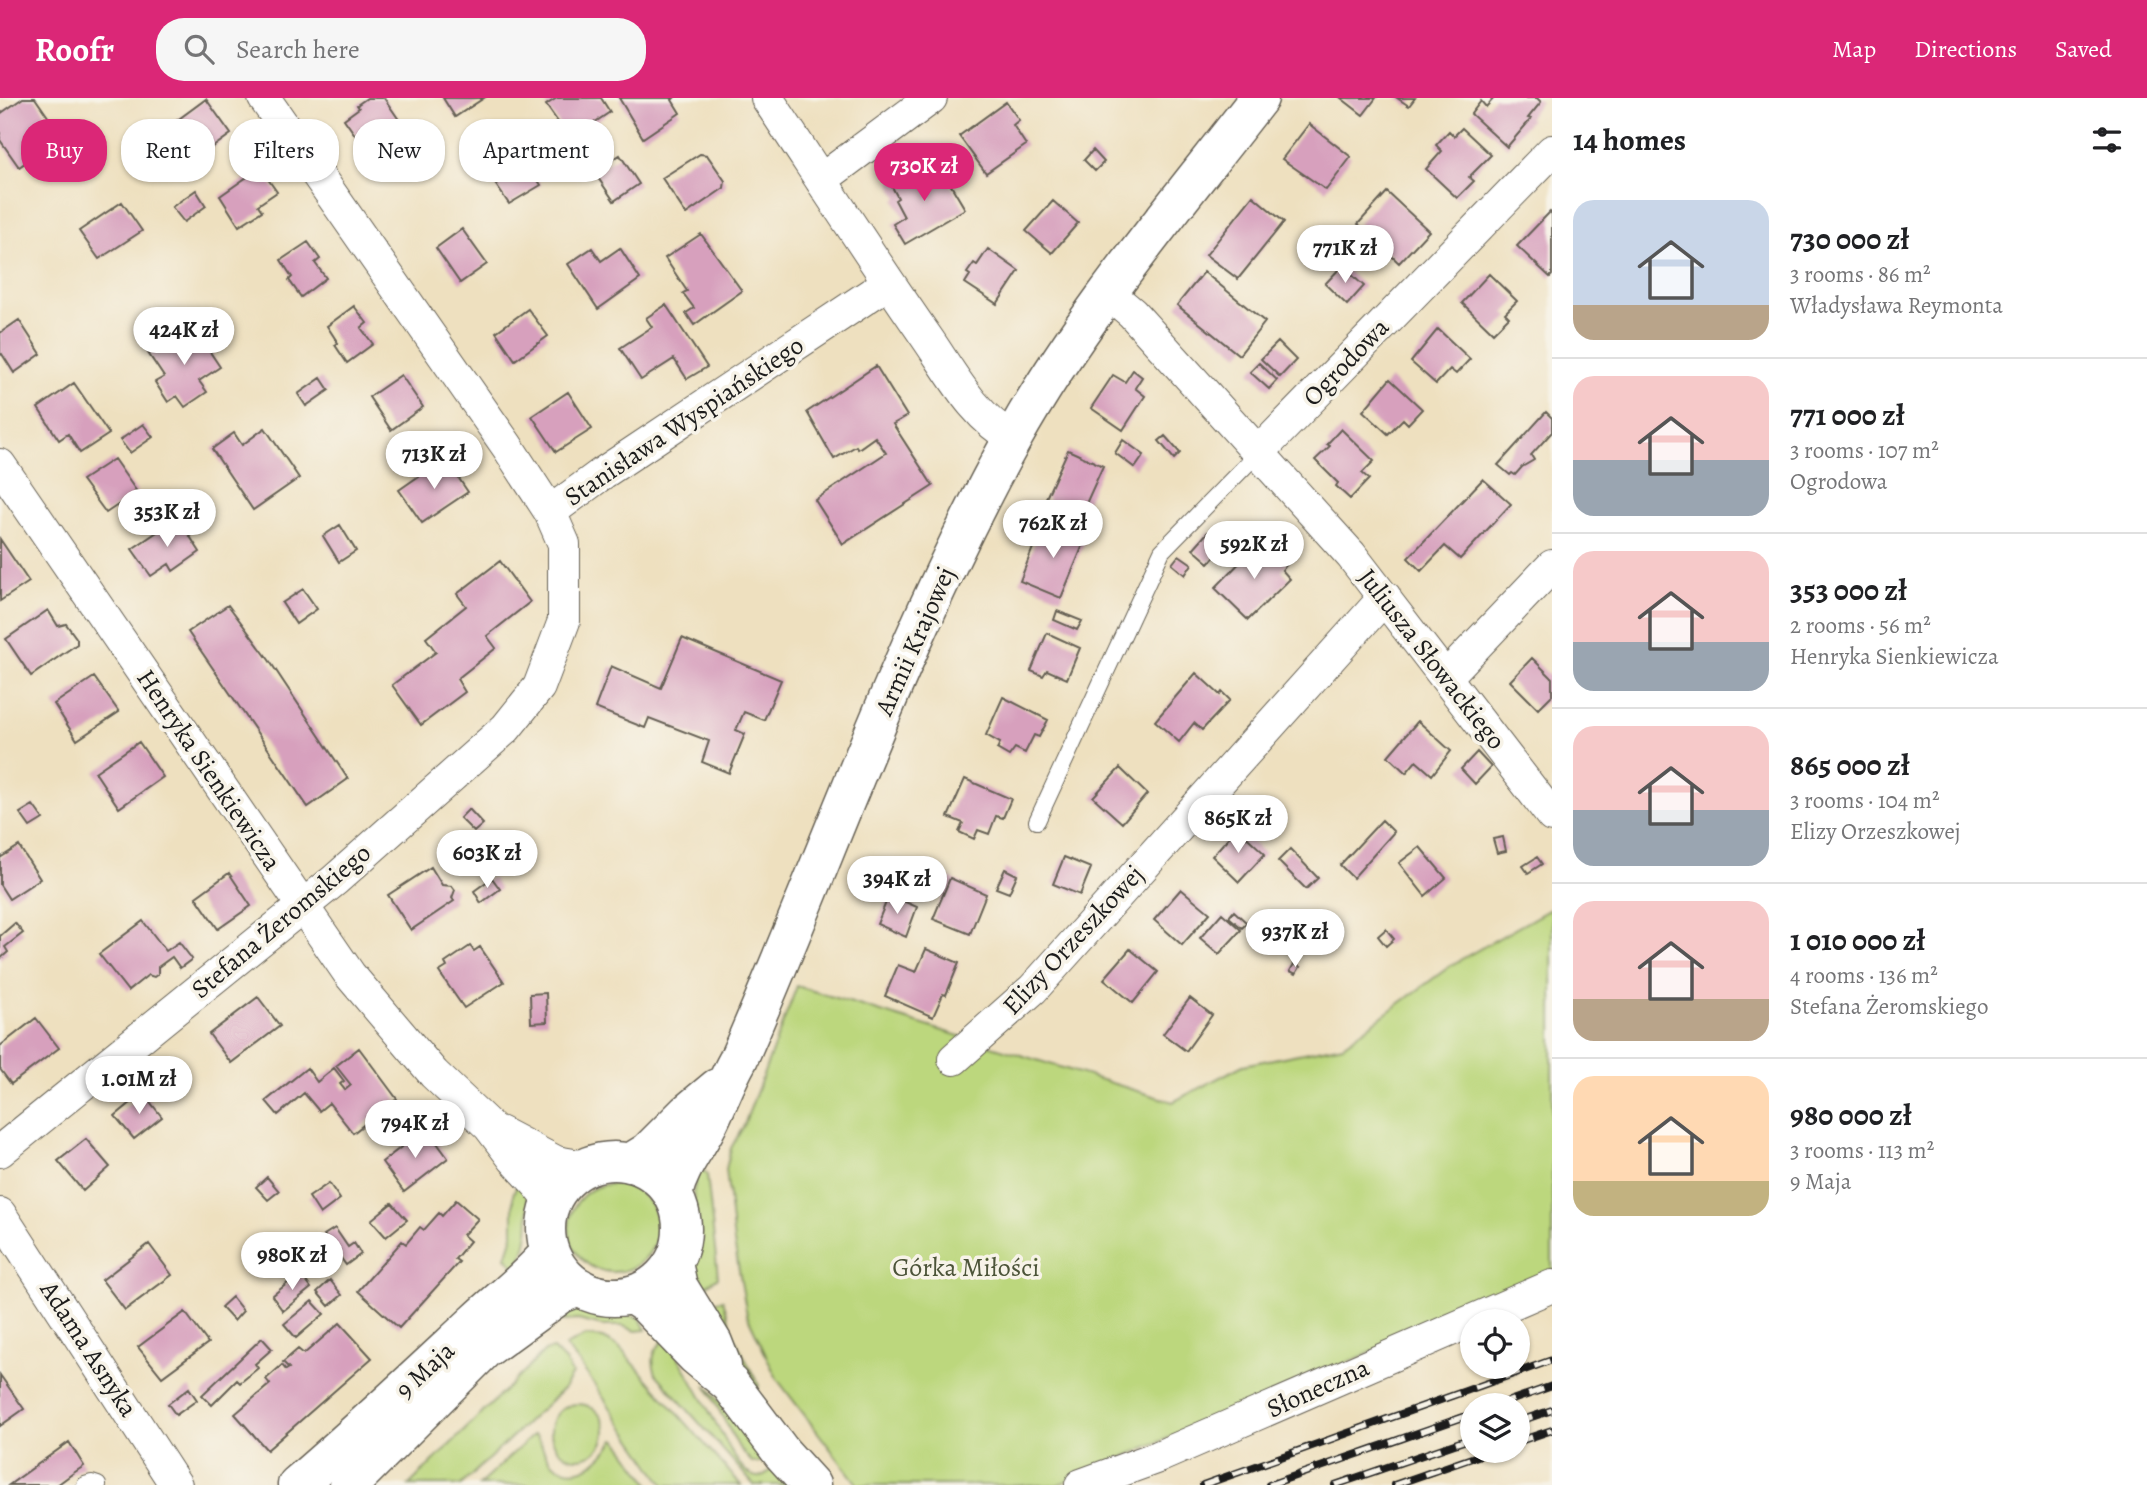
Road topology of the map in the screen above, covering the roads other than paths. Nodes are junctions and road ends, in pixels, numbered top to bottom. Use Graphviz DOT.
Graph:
graph roads {
  1 [pos="264,98"];
  2 [pos="767,98"];
  3 [pos="931,98"];
  4 [pos="1259,98"];
  5 [pos="1552,151"];
  6 [pos="821,180"];
  7 [pos="888,283"];
  8 [pos="1107,292"];
  9 [pos="1013,438"];
  10 [pos="1258,453"];
  11 [pos="0,465"];
  12 [pos="550,512"];
  13 [pos="1552,566"];
  14 [pos="1385,597"];
  15 [pos="1446,677"];
  16 [pos="1552,816"];
  17 [pos="1037,821"];
  18 [pos="302,906"];
  19 [pos="954,1059"];
  20 [pos="726,1080"];
  21 [pos="488,1126"];
  22 [pos="0,1151"];
  23 [pos="630,1163"];
  24 [pos="585,1167"];
  25 [pos="673,1194"];
  26 [pos="549,1209"];
  27 [pos="0,1214"];
  28 [pos="550,1252"];
  29 [pos="673,1263"];
  30 [pos="1552,1286"];
  31 [pos="579,1287"];
  32 [pos="632,1295"];
  33 [pos="730,1384"];
  34 [pos="85,1485"];
  35 [pos="98,1485"];
  36 [pos="176,1485"];
  37 [pos="297,1485"];
  38 [pos="349,1485"];
  39 [pos="811,1485"];
  40 [pos="1081,1485"];
  1 -- 12 [label="street, Stanisława Wyspiańskiego"];
  2 -- 6 [label="street"];
  3 -- 6 [label="street"];
  4 -- 8 [label="street, Armii Krajowej"];
  5 -- 10 [label="street, Ogrodowa"];
  6 -- 7 [label="street"];
  7 -- 9 [label="street"];
  7 -- 12 [label="street, Stanisława Wyspiańskiego"];
  8 -- 9 [label="street, Armii Krajowej"];
  8 -- 10 [label="street, Juliusza Słowackiego"];
  9 -- 20 [label="street, Armii Krajowej"];
  10 -- 14 [label="street, Juliusza Słowackiego"];
  10 -- 17 [label="lane"];
  11 -- 18 [label="street, Henryka Sienkiewicza"];
  12 -- 18 [label="street, Stefana Żeromskiego"];
  13 -- 15 [label="street"];
  14 -- 15 [label="street, Juliusza Słowackiego"];
  14 -- 19 [label="street, Elizy Orzeszkowej"];
  15 -- 16 [label="street, Juliusza Słowackiego"];
  18 -- 21 [label="street, Henryka Sienkiewicza"];
  18 -- 22 [label="street, Stefana Żeromskiego"];
  20 -- 23 [label="street, Armii Krajowej"];
  20 -- 25 [label="street, Armii Krajowej"];
  21 -- 24 [label="street, Henryka Sienkiewicza"];
  21 -- 26 [label="street, Henryka Sienkiewicza"];
  23 -- 24 [label="street"];
  23 -- 25 [label="street"];
  24 -- 26 [label="street"];
  25 -- 29 [label="street"];
  26 -- 28 [label="street"];
  27 -- 36 [label="street, Adama Asnyka"];
  28 -- 31 [label="street"];
  28 -- 37 [label="street, 9 Maja"];
  29 -- 32 [label="street"];
  29 -- 33 [label="street"];
  30 -- 40 [label="street, Słoneczna"];
  31 -- 32 [label="street"];
  31 -- 38 [label="street, 9 Maja"];
  32 -- 33 [label="street"];
  33 -- 39 [label="street"];
  34 -- 35 [label="lane"];
}
